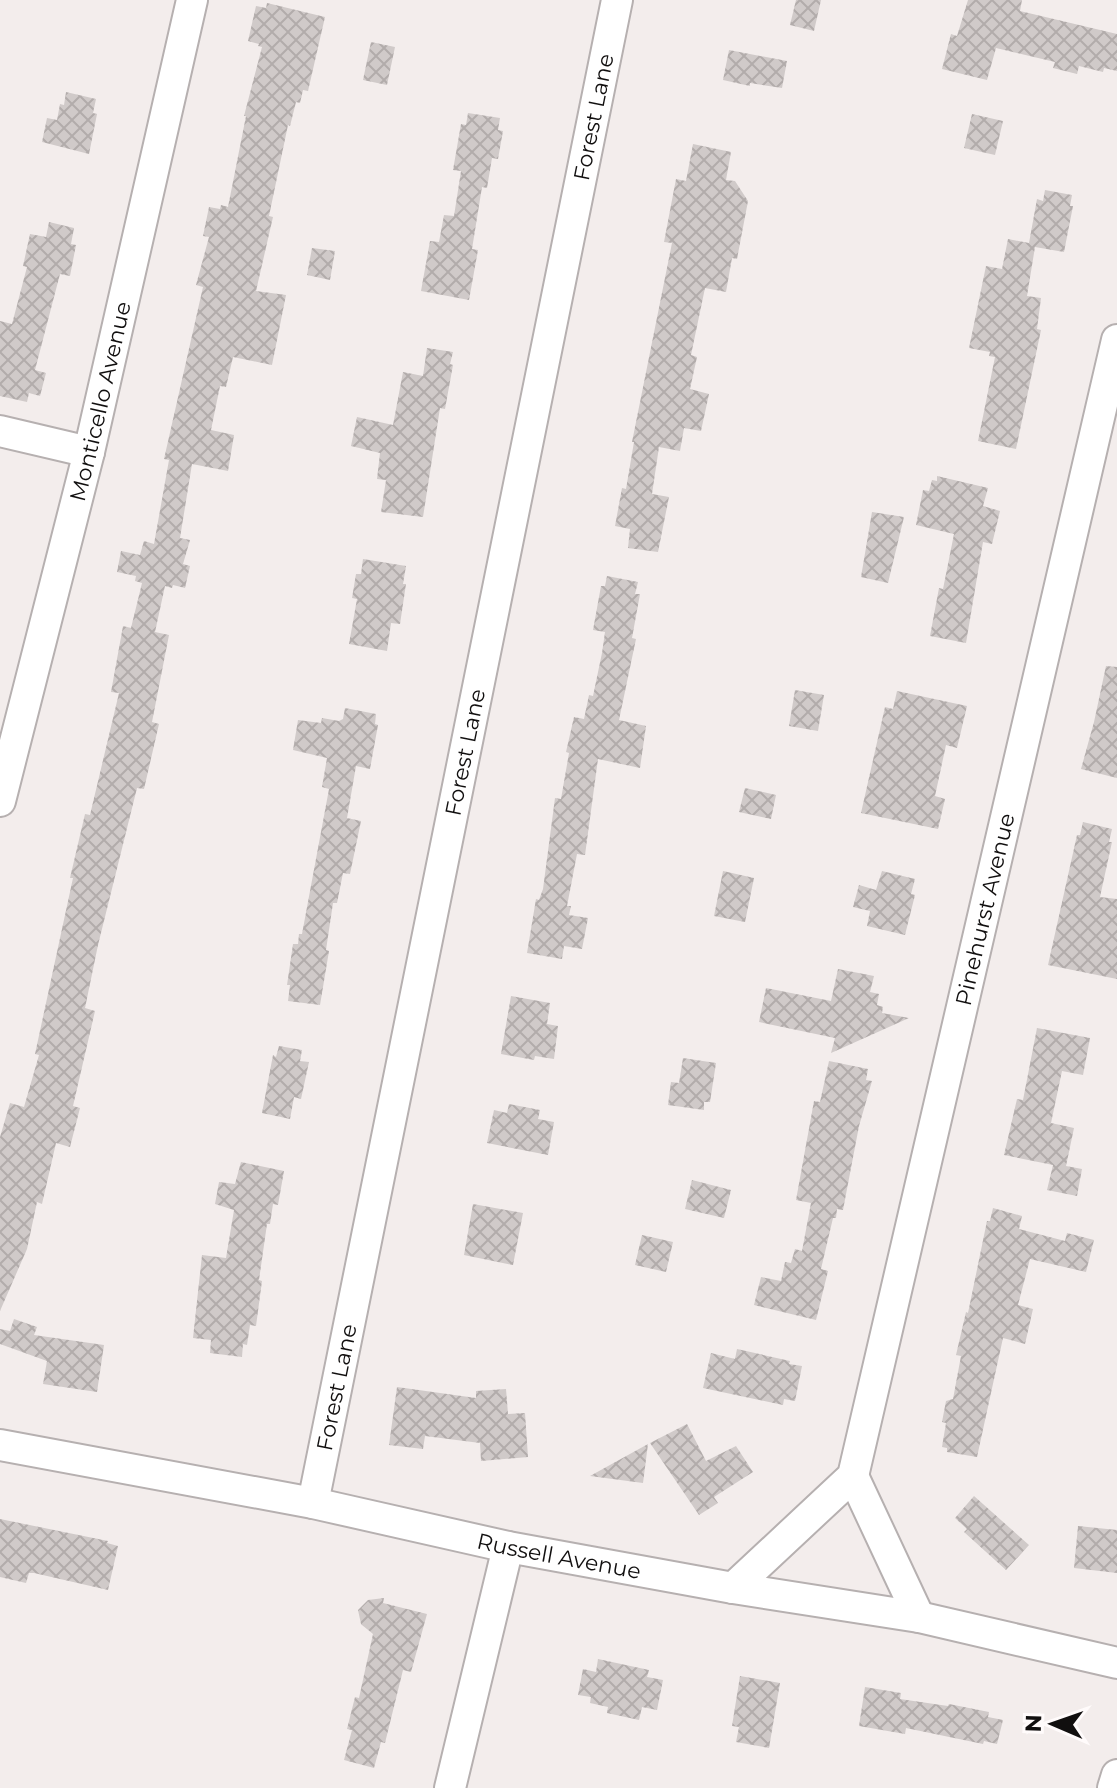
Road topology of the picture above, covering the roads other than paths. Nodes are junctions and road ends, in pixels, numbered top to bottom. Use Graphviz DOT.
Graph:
graph roads {
  1 [pos="192,0"];
  2 [pos="617,0"];
  3 [pos="1117,340"];
  4 [pos="0,431"];
  5 [pos="89,452"];
  6 [pos="0,801"];
  7 [pos="0,1445"];
  8 [pos="853,1476"];
  9 [pos="313,1503"];
  10 [pos="508,1547"];
  11 [pos="733,1588"];
  12 [pos="919,1617"];
  13 [pos="1117,1663"];
  14 [pos="1117,1775"];
  15 [pos="450,1788"];
  16 [pos="1113,1788"];
  1 -- 5 [label="street, Monticello Avenue"];
  2 -- 9 [label="street, Forest Lane"];
  3 -- 8 [label="street, Pinehurst Avenue"];
  4 -- 5 [label="street"];
  5 -- 6 [label="street, Monticello Avenue"];
  7 -- 9 [label="street, Russell Avenue"];
  8 -- 11 [label="street"];
  8 -- 12 [label="street"];
  9 -- 10 [label="street, Russell Avenue"];
  10 -- 11 [label="street, Russell Avenue"];
  10 -- 15 [label="street"];
  11 -- 12 [label="street, Russell Avenue"];
  12 -- 13 [label="street, Russell Avenue"];
  14 -- 16 [label="street"];
}
